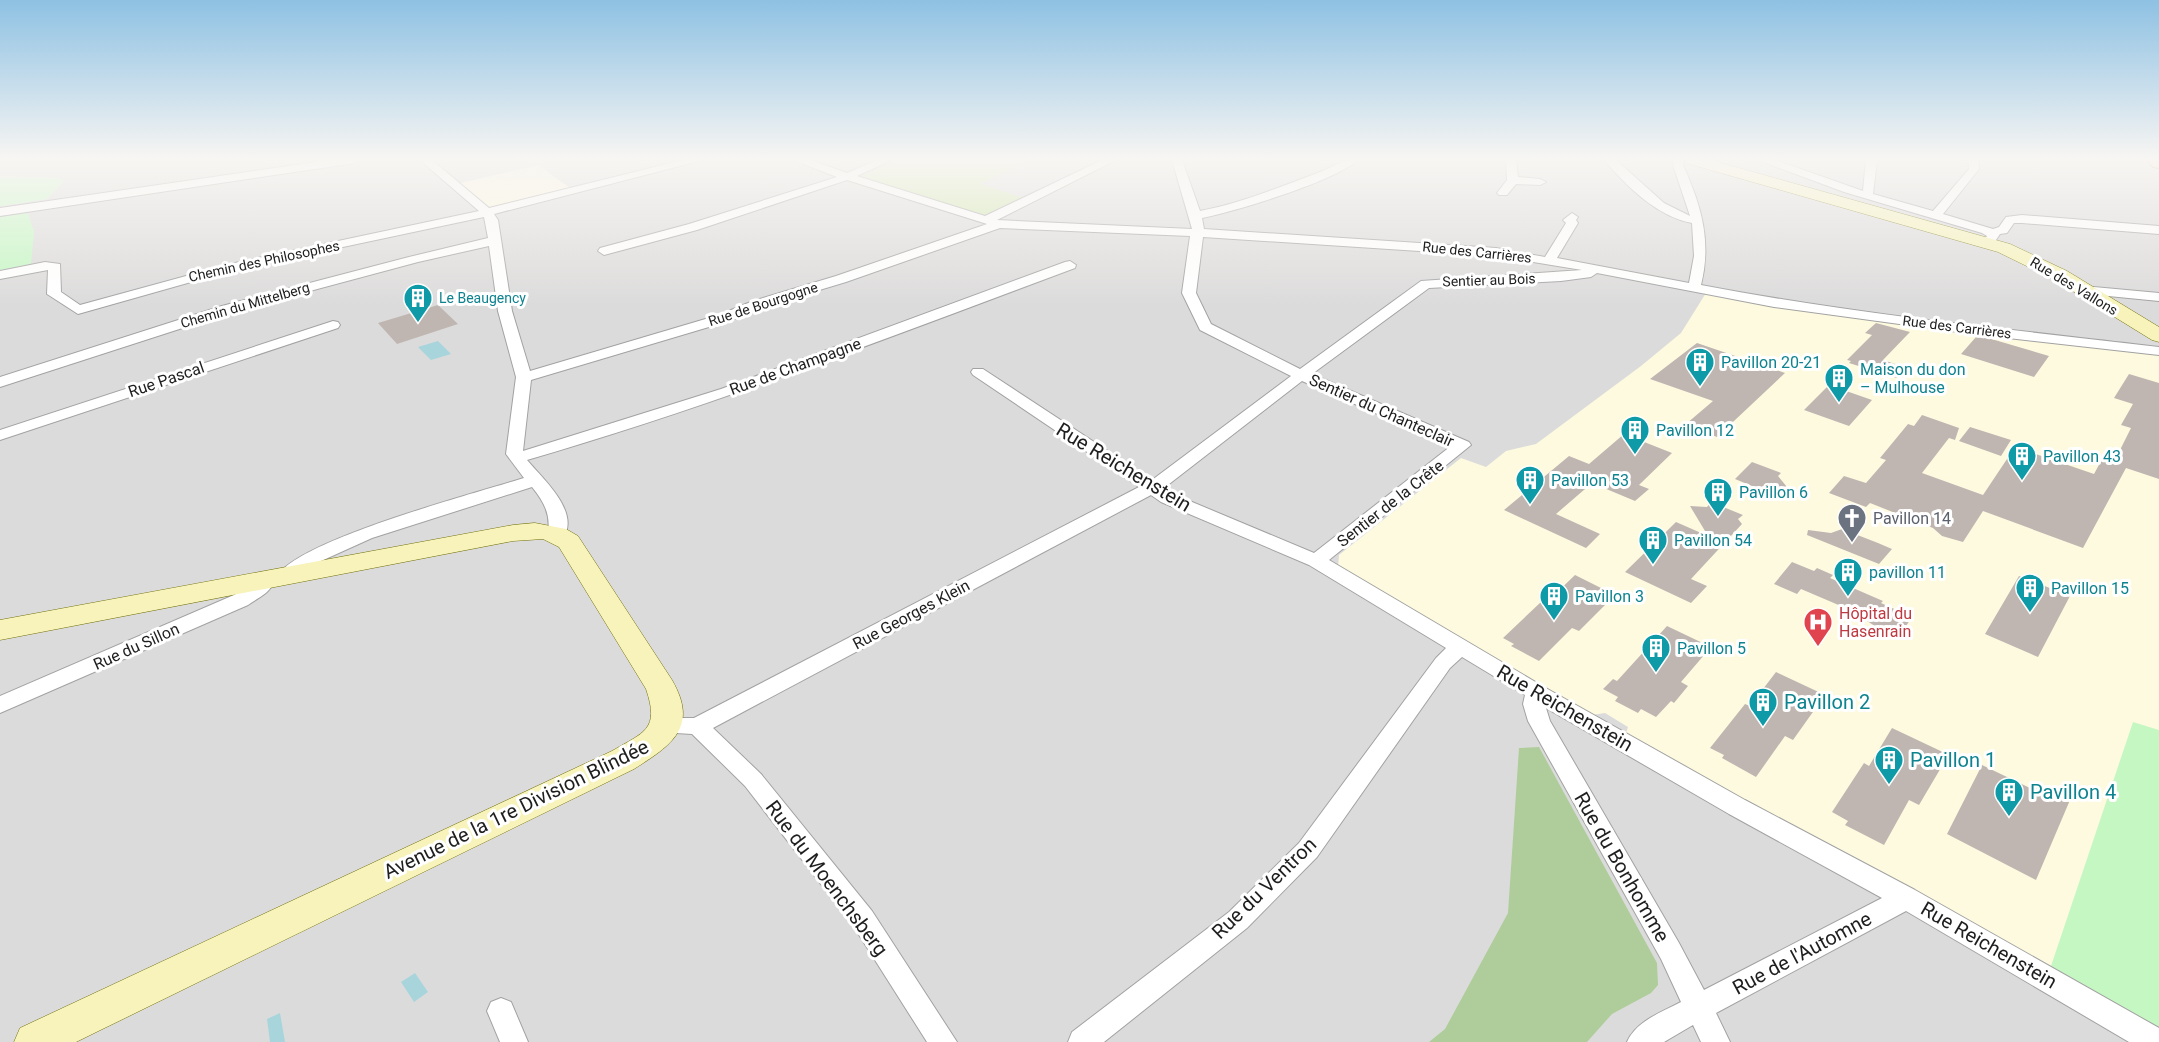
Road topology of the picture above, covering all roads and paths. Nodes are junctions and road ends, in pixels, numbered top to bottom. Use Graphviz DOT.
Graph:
graph roads {
  1 [pos="23,209"];
  2 [pos="484,209"];
  3 [pos="502,209"];
  4 [pos="746,209"];
  5 [pos="945,209"];
  6 [pos="1009,209"];
  7 [pos="1195,209"];
  8 [pos="1228,209"];
  9 [pos="1667,209"];
  10 [pos="1695,209"];
  11 [pos="1877,209"];
  12 [pos="1913,209"];
  13 [pos="1941,209"];
  14 [pos="0,212"];
  15 [pos="488,212"];
  16 [pos="1197,215"];
  17 [pos="1936,215"];
  18 [pos="1572,217"];
  19 [pos="985,220"];
  20 [pos="1699,221"];
  21 [pos="999,224"];
  22 [pos="2159,230"];
  23 [pos="1197,232"];
  24 [pos="1990,238"];
  25 [pos="494,241"];
  26 [pos="604,251"];
  27 [pos="1548,261"];
  28 [pos="1070,265"];
  29 [pos="1597,269"];
  30 [pos="0,275"];
  31 [pos="1694,288"];
  32 [pos="2083,290"];
  33 [pos="2159,297"];
  34 [pos="333,325"];
  35 [pos="2159,336"];
  36 [pos="2159,351"];
  37 [pos="978,372"];
  38 [pos="1301,375"];
  39 [pos="524,377"];
  40 [pos="0,382"];
  41 [pos="0,435"];
  42 [pos="1463,445"];
  43 [pos="517,458"];
  44 [pos="536,480"];
  45 [pos="1151,488"];
  46 [pos="557,534"];
  47 [pos="1316,561"];
  48 [pos="277,577"];
  49 [pos="0,630"];
  50 [pos="1460,647"];
  51 [pos="1536,692"];
  52 [pos="0,705"];
  53 [pos="682,726"];
  54 [pos="1906,898"];
  55 [pos="1698,1008"];
  56 [pos="501,1011"];
  57 [pos="2148,1040"];
  58 [pos="34,1042"];
  59 [pos="514,1042"];
  60 [pos="943,1042"];
  61 [pos="1082,1042"];
  62 [pos="1641,1042"];
  63 [pos="1716,1042"];
  1 -- 14 [label="street"];
  2 -- 15 [label="street"];
  3 -- 15 [label="street, Chemin des Philosophes"];
  4 -- 26 [label="street"];
  5 -- 19 [label="street, Rue des Carrières"];
  6 -- 19 [label="street"];
  7 -- 16 [label="street, Sentier du Chanteclair"];
  8 -- 16 [label="street"];
  9 -- 20 [label="street"];
  10 -- 20 [label="street"];
  11 -- 24 [label="main road"];
  12 -- 17 [label="street, Rue des Vallons"];
  13 -- 17 [label="street"];
  15 -- 25 [label="street"];
  15 -- 30 [label="street, Chemin des Philosophes"];
  16 -- 23 [label="street, Sentier du Chanteclair"];
  17 -- 24 [label="street, Rue des Vallons"];
  18 -- 27 [label="street"];
  19 -- 21 [label="street, Rue des Carrières"];
  20 -- 31 [label="street"];
  21 -- 23 [label="street, Rue des Carrières"];
  21 -- 39 [label="street, Rue de Bourgogne"];
  22 -- 24 [label="street"];
  23 -- 27 [label="street, Rue des Carrières"];
  23 -- 38 [label="street, Sentier du Chanteclair"];
  24 -- 32 [label="main road, Rue des Vallons"];
  25 -- 39 [label="street"];
  25 -- 40 [label="street, Chemin du Mittelberg"];
  27 -- 29 [label="street, Rue des Carrières"];
  28 -- 43 [label="street, Rue de Champagne"];
  29 -- 31 [label="street, Rue des Carrières"];
  29 -- 38 [label="street, Sentier au Bois"];
  31 -- 36 [label="street, Rue des Carrières"];
  32 -- 33 [label="street"];
  32 -- 35 [label="main road, Rue des Vallons"];
  34 -- 41 [label="street, Rue Pascal"];
  37 -- 45 [label="street, Rue Reichenstein"];
  38 -- 42 [label="street, Sentier du Chanteclair"];
  38 -- 45 [label="street, Sentier au Bois"];
  39 -- 43 [label="street"];
  42 -- 47 [label="street, Sentier de la Crête"];
  43 -- 44 [label="street"];
  44 -- 46 [label="street"];
  44 -- 48 [label="street, Rue du Sillon"];
  45 -- 47 [label="street, Rue Reichenstein"];
  45 -- 53 [label="street, Rue Georges Klein"];
  46 -- 48 [label="main road"];
  46 -- 53 [label="main road"];
  47 -- 50 [label="street, Rue Reichenstein"];
  48 -- 49 [label="main road"];
  48 -- 52 [label="street, Rue du Sillon"];
  50 -- 51 [label="street, Rue Reichenstein"];
  50 -- 61 [label="street, Rue du Ventron"];
  51 -- 54 [label="street, Rue Reichenstein"];
  51 -- 55 [label="street, Rue du Bonhomme"];
  53 -- 58 [label="main road, Avenue de la 1re Division Blindée"];
  53 -- 60 [label="street, Rue du Moenchsberg"];
  54 -- 55 [label="street, Rue de l'Automne"];
  54 -- 57 [label="street, Rue Reichenstein"];
  55 -- 62 [label="street, Rue de l'Automne"];
  55 -- 63 [label="street, Rue du Bonhomme"];
  56 -- 59 [label="street"];
}
